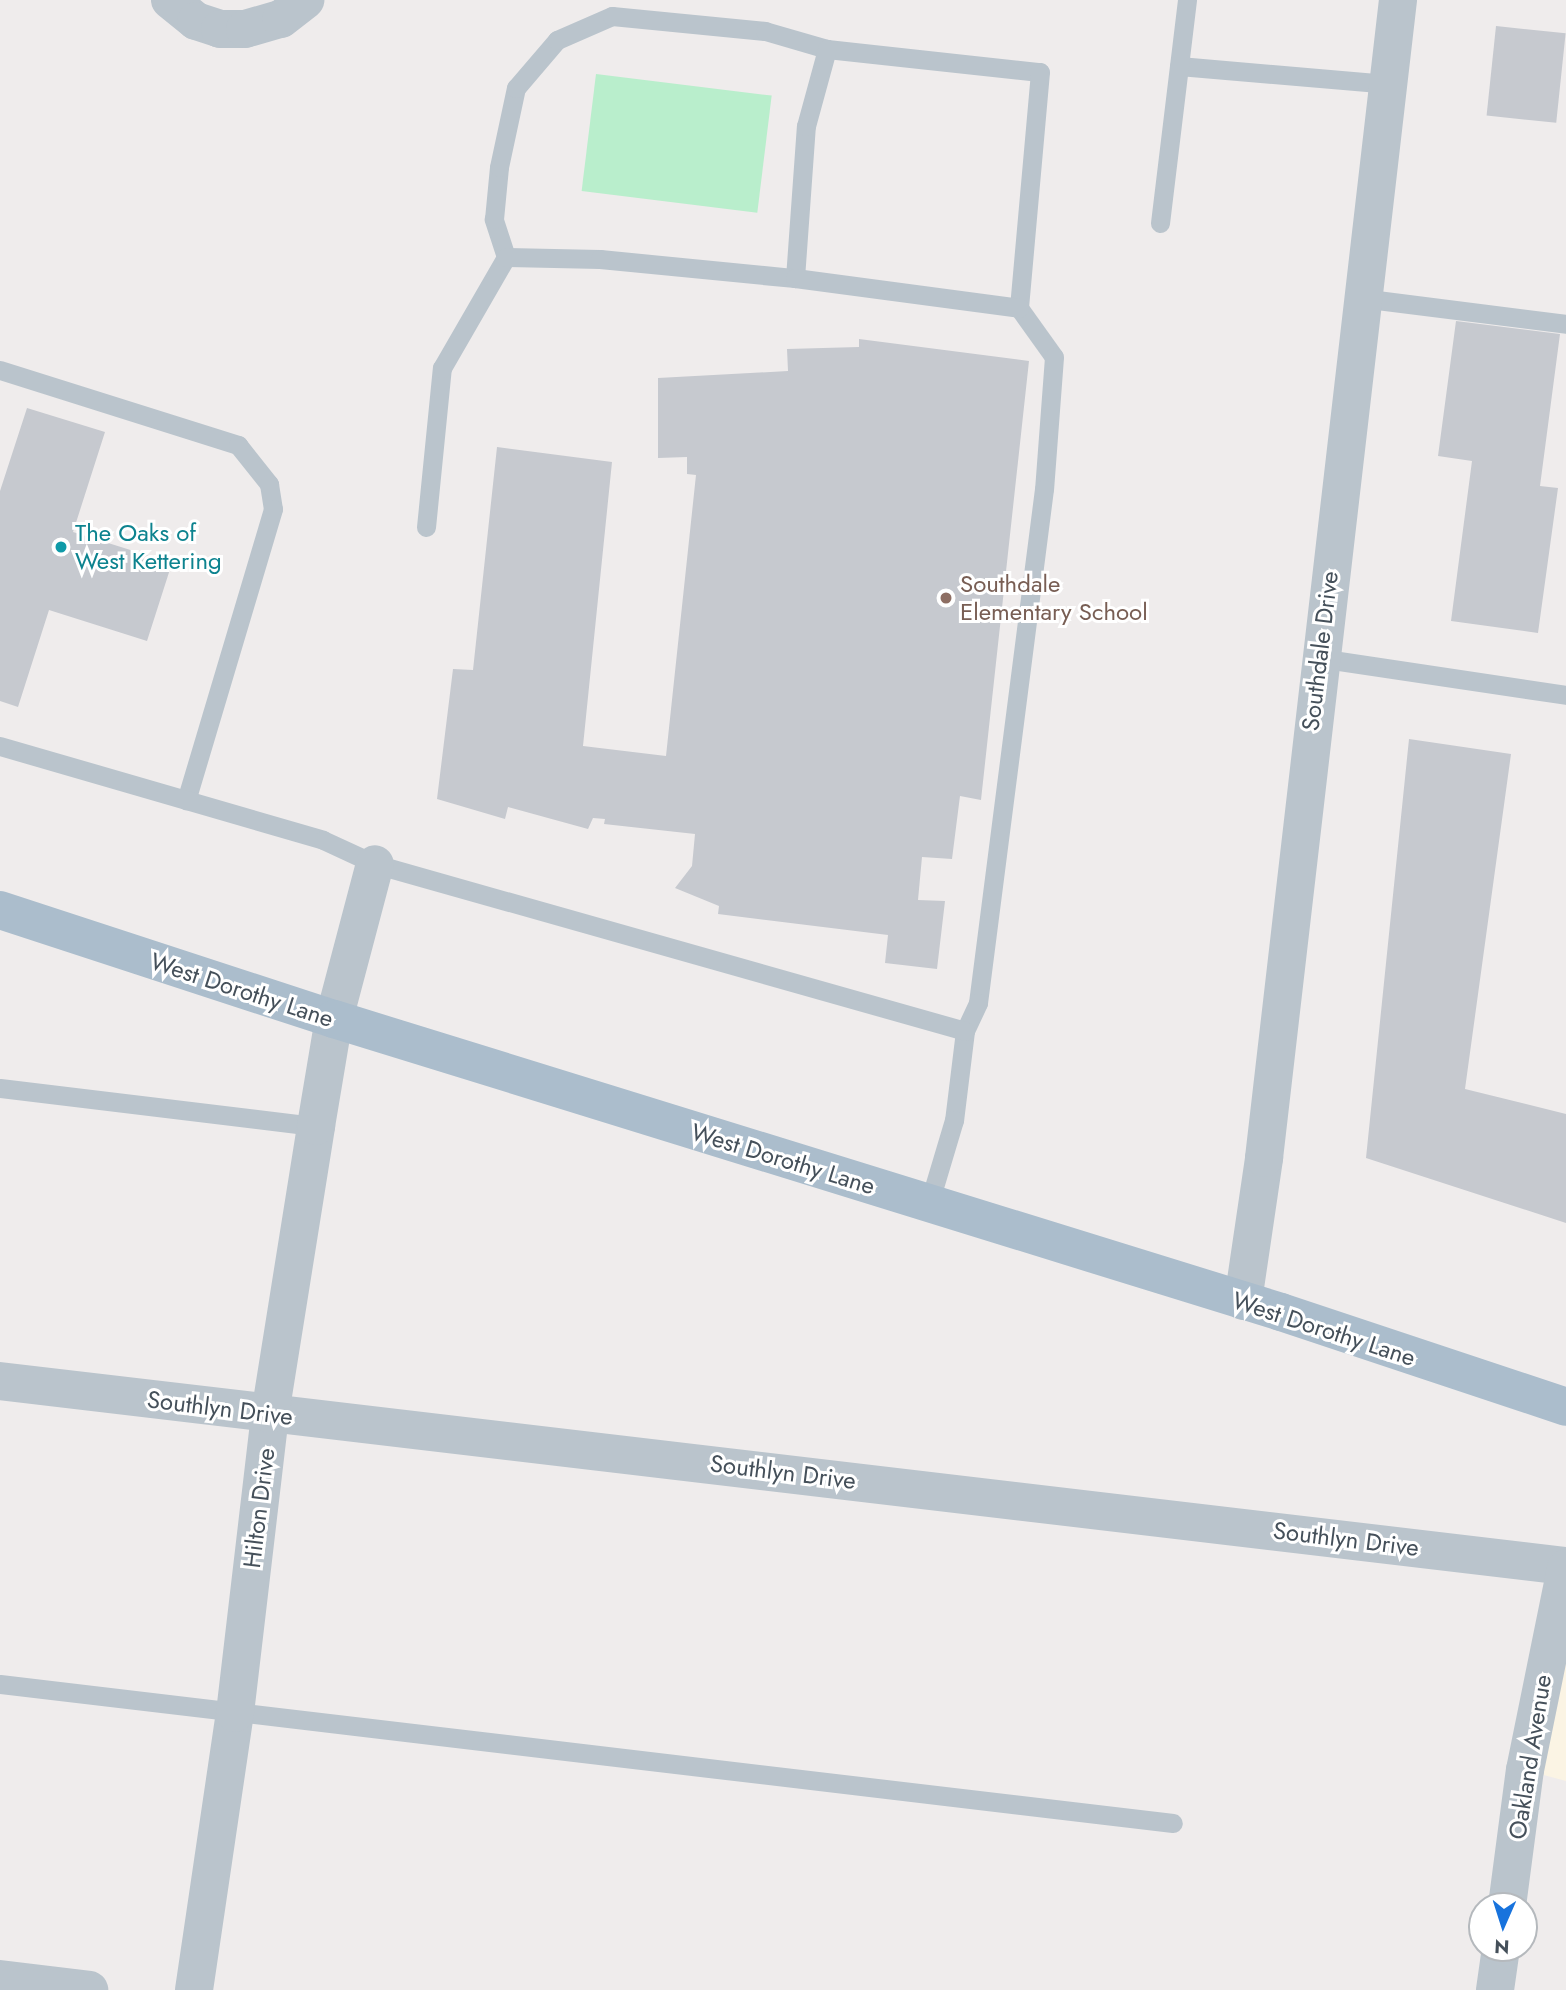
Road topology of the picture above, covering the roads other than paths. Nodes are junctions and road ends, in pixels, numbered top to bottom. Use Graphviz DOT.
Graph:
graph roads {
  1 [pos="170,0"];
  2 [pos="304,0"];
  3 [pos="1187,0"];
  4 [pos="1398,0"];
  5 [pos="827,49"];
  6 [pos="1179,66"];
  7 [pos="1387,84"];
  8 [pos="1160,223"];
  9 [pos="506,257"];
  10 [pos="795,278"];
  11 [pos="1361,298"];
  12 [pos="1019,308"];
  13 [pos="1566,324"];
  14 [pos="0,370"];
  15 [pos="426,527"];
  16 [pos="1319,658"];
  17 [pos="1566,695"];
  18 [pos="0,746"];
  19 [pos="186,800"];
  20 [pos="375,864"];
  21 [pos="0,910"];
  22 [pos="334,1019"];
  23 [pos="965,1031"];
  24 [pos="0,1088"];
  25 [pos="316,1126"];
  26 [pos="929,1204"];
  27 [pos="1243,1301"];
  28 [pos="0,1381"];
  29 [pos="1566,1408"];
  30 [pos="270,1414"];
  31 [pos="1566,1567"];
  32 [pos="0,1684"];
  33 [pos="235,1713"];
  34 [pos="1173,1823"];
  35 [pos="1509,1892"];
  36 [pos="1499,1962"];
  37 [pos="0,1979"];
  38 [pos="89,1990"];
  39 [pos="194,1990"];
  40 [pos="1495,1990"];
  1 -- 2 [label="street"];
  3 -- 6 [label="lane"];
  4 -- 7 [label="street, Southdale Drive"];
  5 -- 9 [label="lane"];
  5 -- 10 [label="lane"];
  5 -- 12 [label="lane"];
  6 -- 7 [label="lane"];
  6 -- 8 [label="lane"];
  7 -- 11 [label="street, Southdale Drive"];
  9 -- 10 [label="lane"];
  9 -- 15 [label="lane"];
  10 -- 12 [label="lane"];
  11 -- 13 [label="lane"];
  11 -- 16 [label="street, Southdale Drive"];
  12 -- 23 [label="lane"];
  14 -- 19 [label="lane"];
  16 -- 17 [label="lane"];
  16 -- 27 [label="street, Southdale Drive"];
  18 -- 19 [label="lane"];
  19 -- 20 [label="lane"];
  20 -- 22 [label="street, Hilton Drive"];
  20 -- 23 [label="lane"];
  21 -- 22 [label="main road, West Dorothy Lane"];
  22 -- 25 [label="street, Hilton Drive"];
  22 -- 26 [label="main road, West Dorothy Lane"];
  23 -- 26 [label="lane"];
  24 -- 25 [label="lane"];
  25 -- 30 [label="street, Hilton Drive"];
  26 -- 27 [label="main road, West Dorothy Lane"];
  27 -- 29 [label="main road, West Dorothy Lane"];
  28 -- 30 [label="street, Southlyn Drive"];
  30 -- 31 [label="street, Southlyn Drive"];
  30 -- 33 [label="street, Hilton Drive"];
  31 -- 35 [label="street, Oakland Avenue"];
  32 -- 33 [label="lane"];
  33 -- 34 [label="lane"];
  33 -- 39 [label="street, Hilton Drive"];
  36 -- 40 [label="street"];
  37 -- 38 [label="street"];
}
